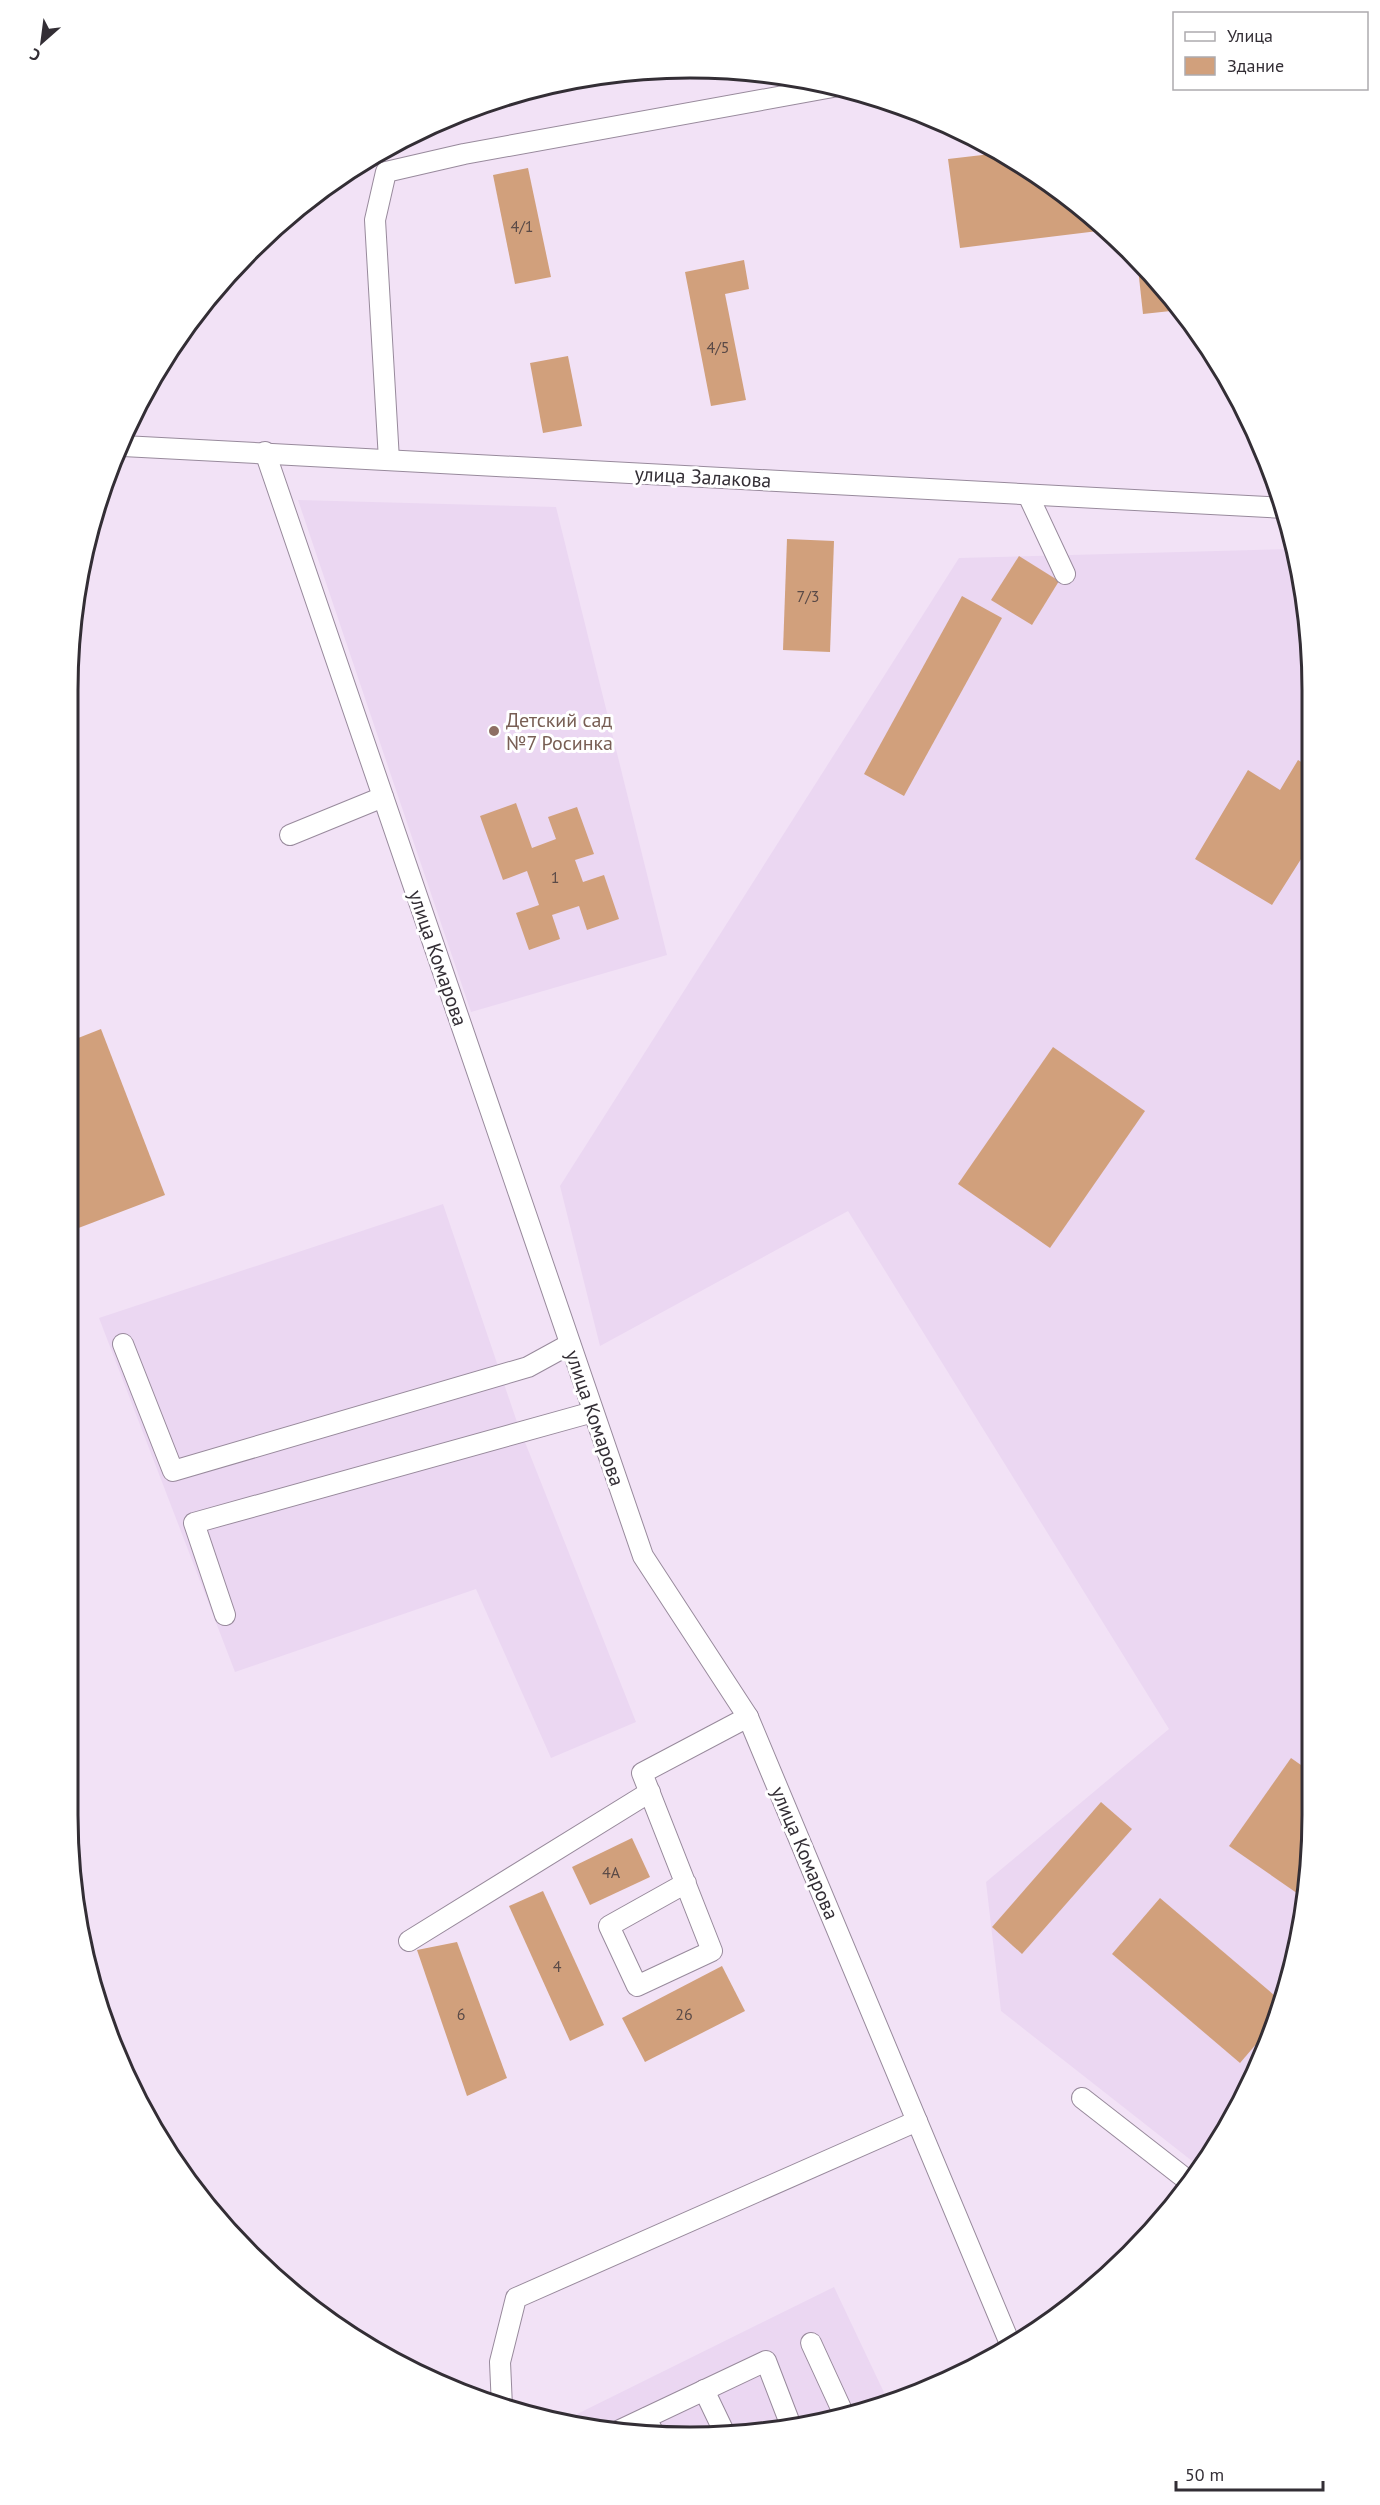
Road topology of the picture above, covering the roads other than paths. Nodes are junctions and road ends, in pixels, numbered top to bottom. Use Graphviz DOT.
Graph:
graph roads {
  1 [pos="812,91"];
  2 [pos="129,446"];
  3 [pos="265,452"];
  4 [pos="389,460"];
  5 [pos="1028,495"];
  6 [pos="1274,507"];
  7 [pos="1065,574"];
  8 [pos="383,797"];
  9 [pos="290,836"];
  10 [pos="123,1344"];
  11 [pos="570,1344"];
  12 [pos="593,1412"];
  13 [pos="225,1615"];
  14 [pos="748,1717"];
  15 [pos="650,1792"];
  16 [pos="686,1883"];
  17 [pos="409,1941"];
  18 [pos="1082,2098"];
  19 [pos="917,2121"];
  20 [pos="1184,2177"];
  21 [pos="1008,2338"];
  22 [pos="811,2343"];
  23 [pos="704,2390"];
  24 [pos="502,2397"];
  25 [pos="841,2408"];
  26 [pos="646,2418"];
  27 [pos="788,2419"];
  28 [pos="633,2424"];
  29 [pos="650,2426"];
  30 [pos="721,2426"];
  1 -- 4 [label="street"];
  2 -- 3 [label="street, улица Залакова"];
  3 -- 4 [label="street, улица Залакова"];
  3 -- 8 [label="street, улица Комарова"];
  4 -- 5 [label="street, улица Залакова"];
  5 -- 6 [label="street, улица Залакова"];
  5 -- 7 [label="street"];
  8 -- 9 [label="street"];
  8 -- 11 [label="street, улица Комарова"];
  10 -- 11 [label="street"];
  11 -- 12 [label="street, улица Комарова"];
  12 -- 13 [label="street"];
  12 -- 14 [label="street, улица Комарова"];
  14 -- 15 [label="street"];
  14 -- 19 [label="street, улица Комарова"];
  15 -- 16 [label="street"];
  15 -- 17 [label="street"];
  16 -- 16 [label="street"];
  18 -- 20 [label="street"];
  19 -- 21 [label="street, улица Комарова"];
  19 -- 24 [label="street"];
  22 -- 25 [label="street"];
  23 -- 26 [label="street"];
  23 -- 27 [label="street"];
  23 -- 30 [label="street"];
  26 -- 28 [label="street"];
  26 -- 29 [label="street"];
}
